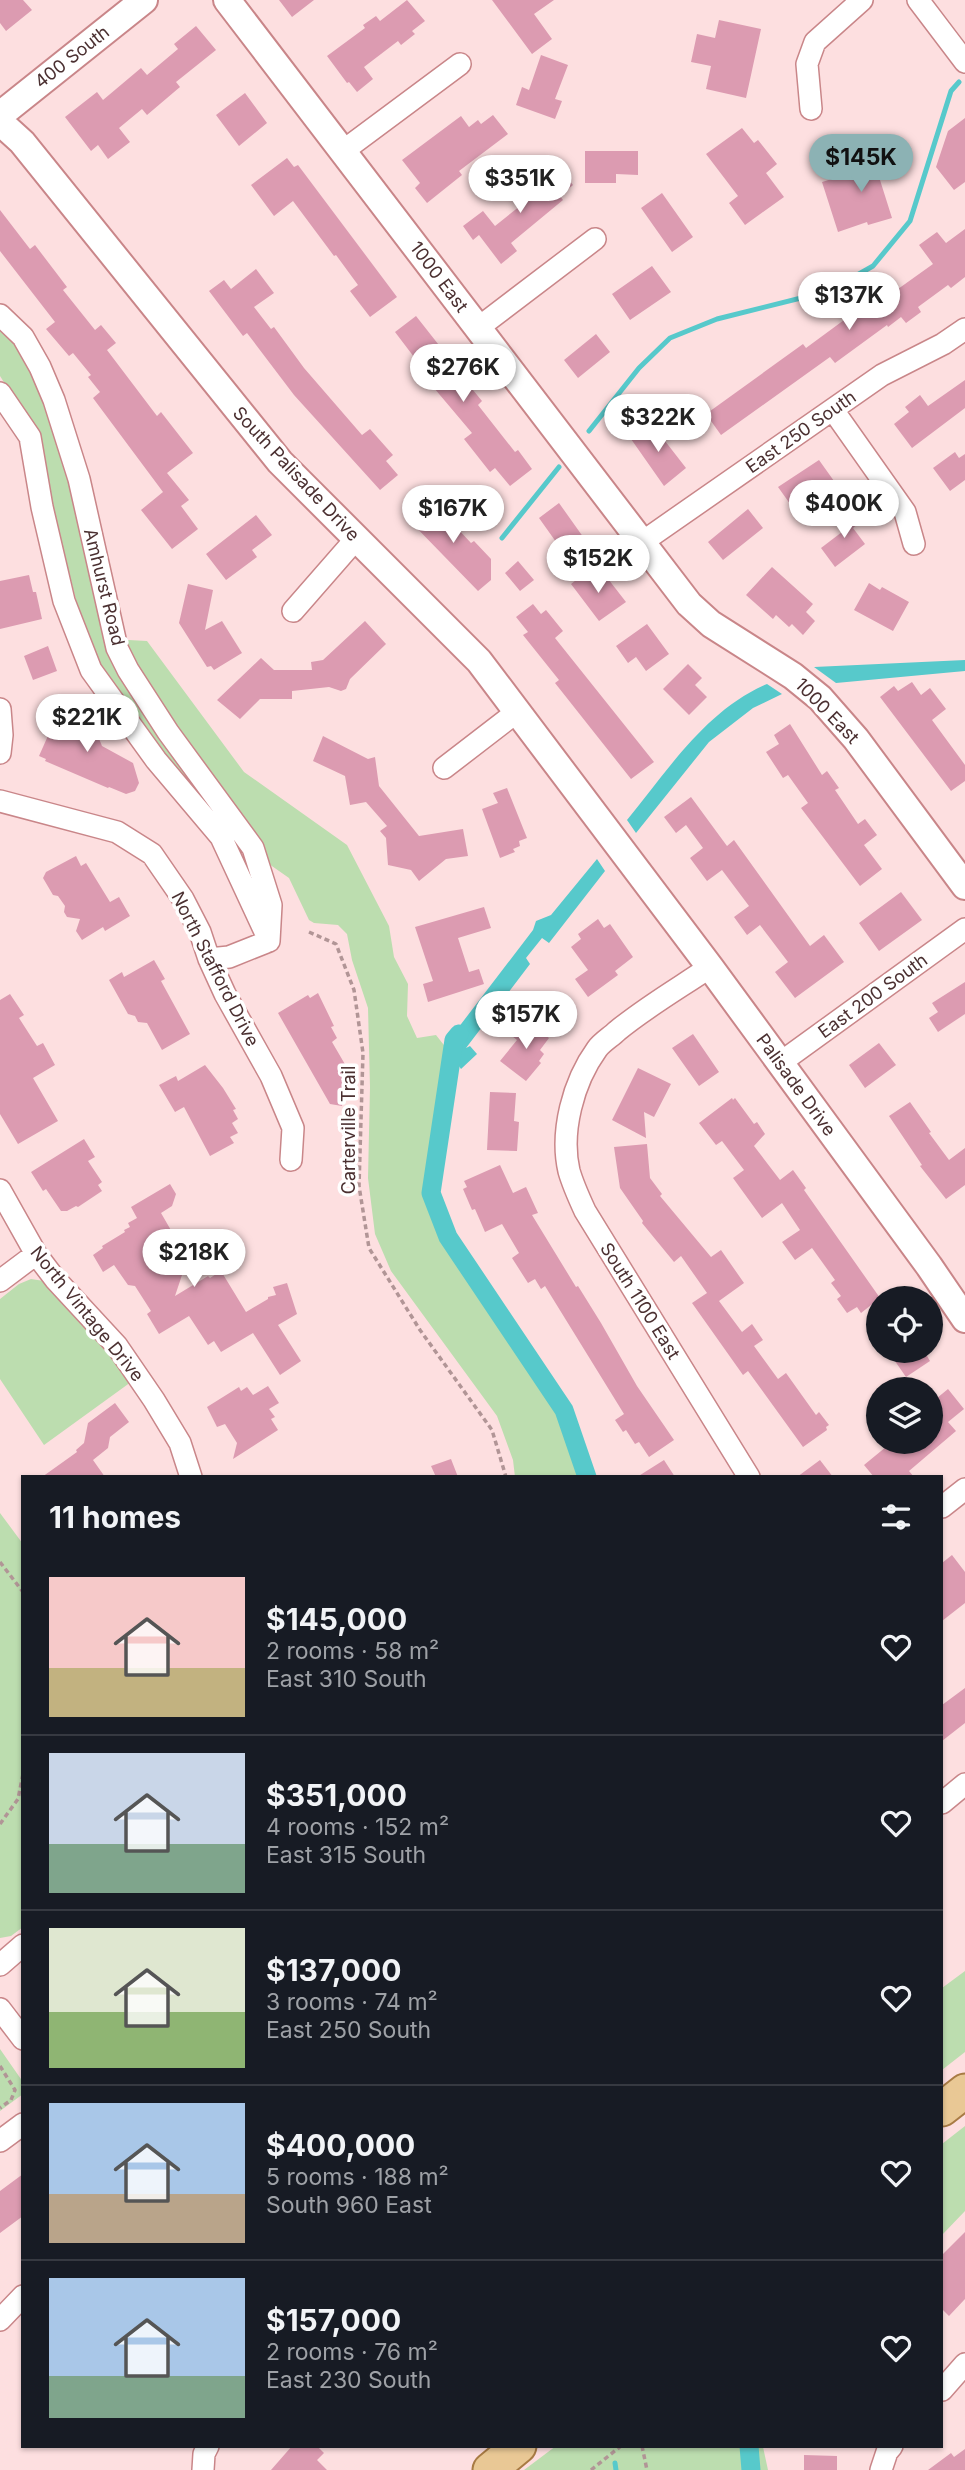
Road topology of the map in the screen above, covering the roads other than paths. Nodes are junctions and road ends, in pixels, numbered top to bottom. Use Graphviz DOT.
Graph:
graph roads {
  1 [pos="145,0"];
  2 [pos="227,0"];
  3 [pos="862,0"];
  4 [pos="918,0"];
  5 [pos="965,62"];
  6 [pos="460,64"];
  7 [pos="811,109"];
  8 [pos="0,115"];
  9 [pos="0,122"];
  10 [pos="343,151"];
  11 [pos="595,239"];
  12 [pos="0,315"];
  13 [pos="478,328"];
  14 [pos="965,329"];
  15 [pos="0,393"];
  16 [pos="832,410"];
  17 [pos="355,540"];
  18 [pos="641,542"];
  19 [pos="914,544"];
  20 [pos="293,611"];
  21 [pos="0,709"];
  22 [pos="518,711"];
  23 [pos="0,753"];
  24 [pos="444,768"];
  25 [pos="0,801"];
  26 [pos="617,843"];
  27 [pos="965,886"];
  28 [pos="965,929"];
  29 [pos="269,942"];
  30 [pos="209,959"];
  31 [pos="710,967"];
  32 [pos="780,1063"];
  33 [pos="291,1160"];
  34 [pos="0,1189"];
  35 [pos="36,1254"];
  36 [pos="0,1281"];
  37 [pos="965,1319"];
  38 [pos="190,1475"];
  39 [pos="748,1475"];
  40 [pos="965,1489"];
  41 [pos="943,1506"];
  42 [pos="965,1784"];
  43 [pos="943,1802"];
  44 [pos="21,1947"];
  45 [pos="0,1965"];
  46 [pos="0,2009"];
  47 [pos="21,2036"];
  48 [pos="965,2091"];
  49 [pos="943,2108"];
  50 [pos="21,2125"];
  51 [pos="0,2141"];
  52 [pos="21,2298"];
  53 [pos="0,2320"];
  54 [pos="965,2364"];
  55 [pos="943,2389"];
  56 [pos="207,2448"];
  57 [pos="517,2448"];
  58 [pos="890,2448"];
  59 [pos="203,2470"];
  60 [pos="490,2470"];
  61 [pos="881,2470"];
  1 -- 8 [label="street, 400 South"];
  2 -- 10 [label="street, 1000 East"];
  3 -- 7 [label="street"];
  4 -- 5 [label="street"];
  6 -- 10 [label="street"];
  9 -- 17 [label="street, South Palisade Drive"];
  10 -- 13 [label="street, 1000 East"];
  11 -- 13 [label="street"];
  12 -- 29 [label="street, Amhurst Road"];
  13 -- 18 [label="street, 1000 East"];
  14 -- 16 [label="street, East 250 South"];
  15 -- 29 [label="street"];
  16 -- 18 [label="street, East 250 South"];
  16 -- 19 [label="street"];
  17 -- 20 [label="street"];
  17 -- 22 [label="street, South Palisade Drive"];
  18 -- 27 [label="street, 1000 East"];
  21 -- 23 [label="street"];
  22 -- 24 [label="street"];
  22 -- 26 [label="street, South Palisade Drive"];
  25 -- 30 [label="street, North Stafford Drive"];
  26 -- 31 [label="street, Palisade Drive"];
  28 -- 32 [label="street, East 200 South"];
  29 -- 30 [label="street"];
  30 -- 33 [label="street, North Stafford Drive"];
  31 -- 32 [label="street, Palisade Drive"];
  31 -- 39 [label="street, South 1100 East"];
  32 -- 37 [label="street, Palisade Drive"];
  34 -- 35 [label="street, North Vintage Drive"];
  35 -- 36 [label="street"];
  35 -- 38 [label="street, North Vintage Drive"];
  40 -- 41 [label="street"];
  42 -- 43 [label="street"];
  44 -- 45 [label="street"];
  46 -- 47 [label="street"];
  48 -- 49 [label="main road"];
  50 -- 51 [label="street"];
  52 -- 53 [label="street"];
  54 -- 55 [label="street"];
  56 -- 59 [label="street"];
  57 -- 60 [label="main road"];
  58 -- 61 [label="street"];
}
